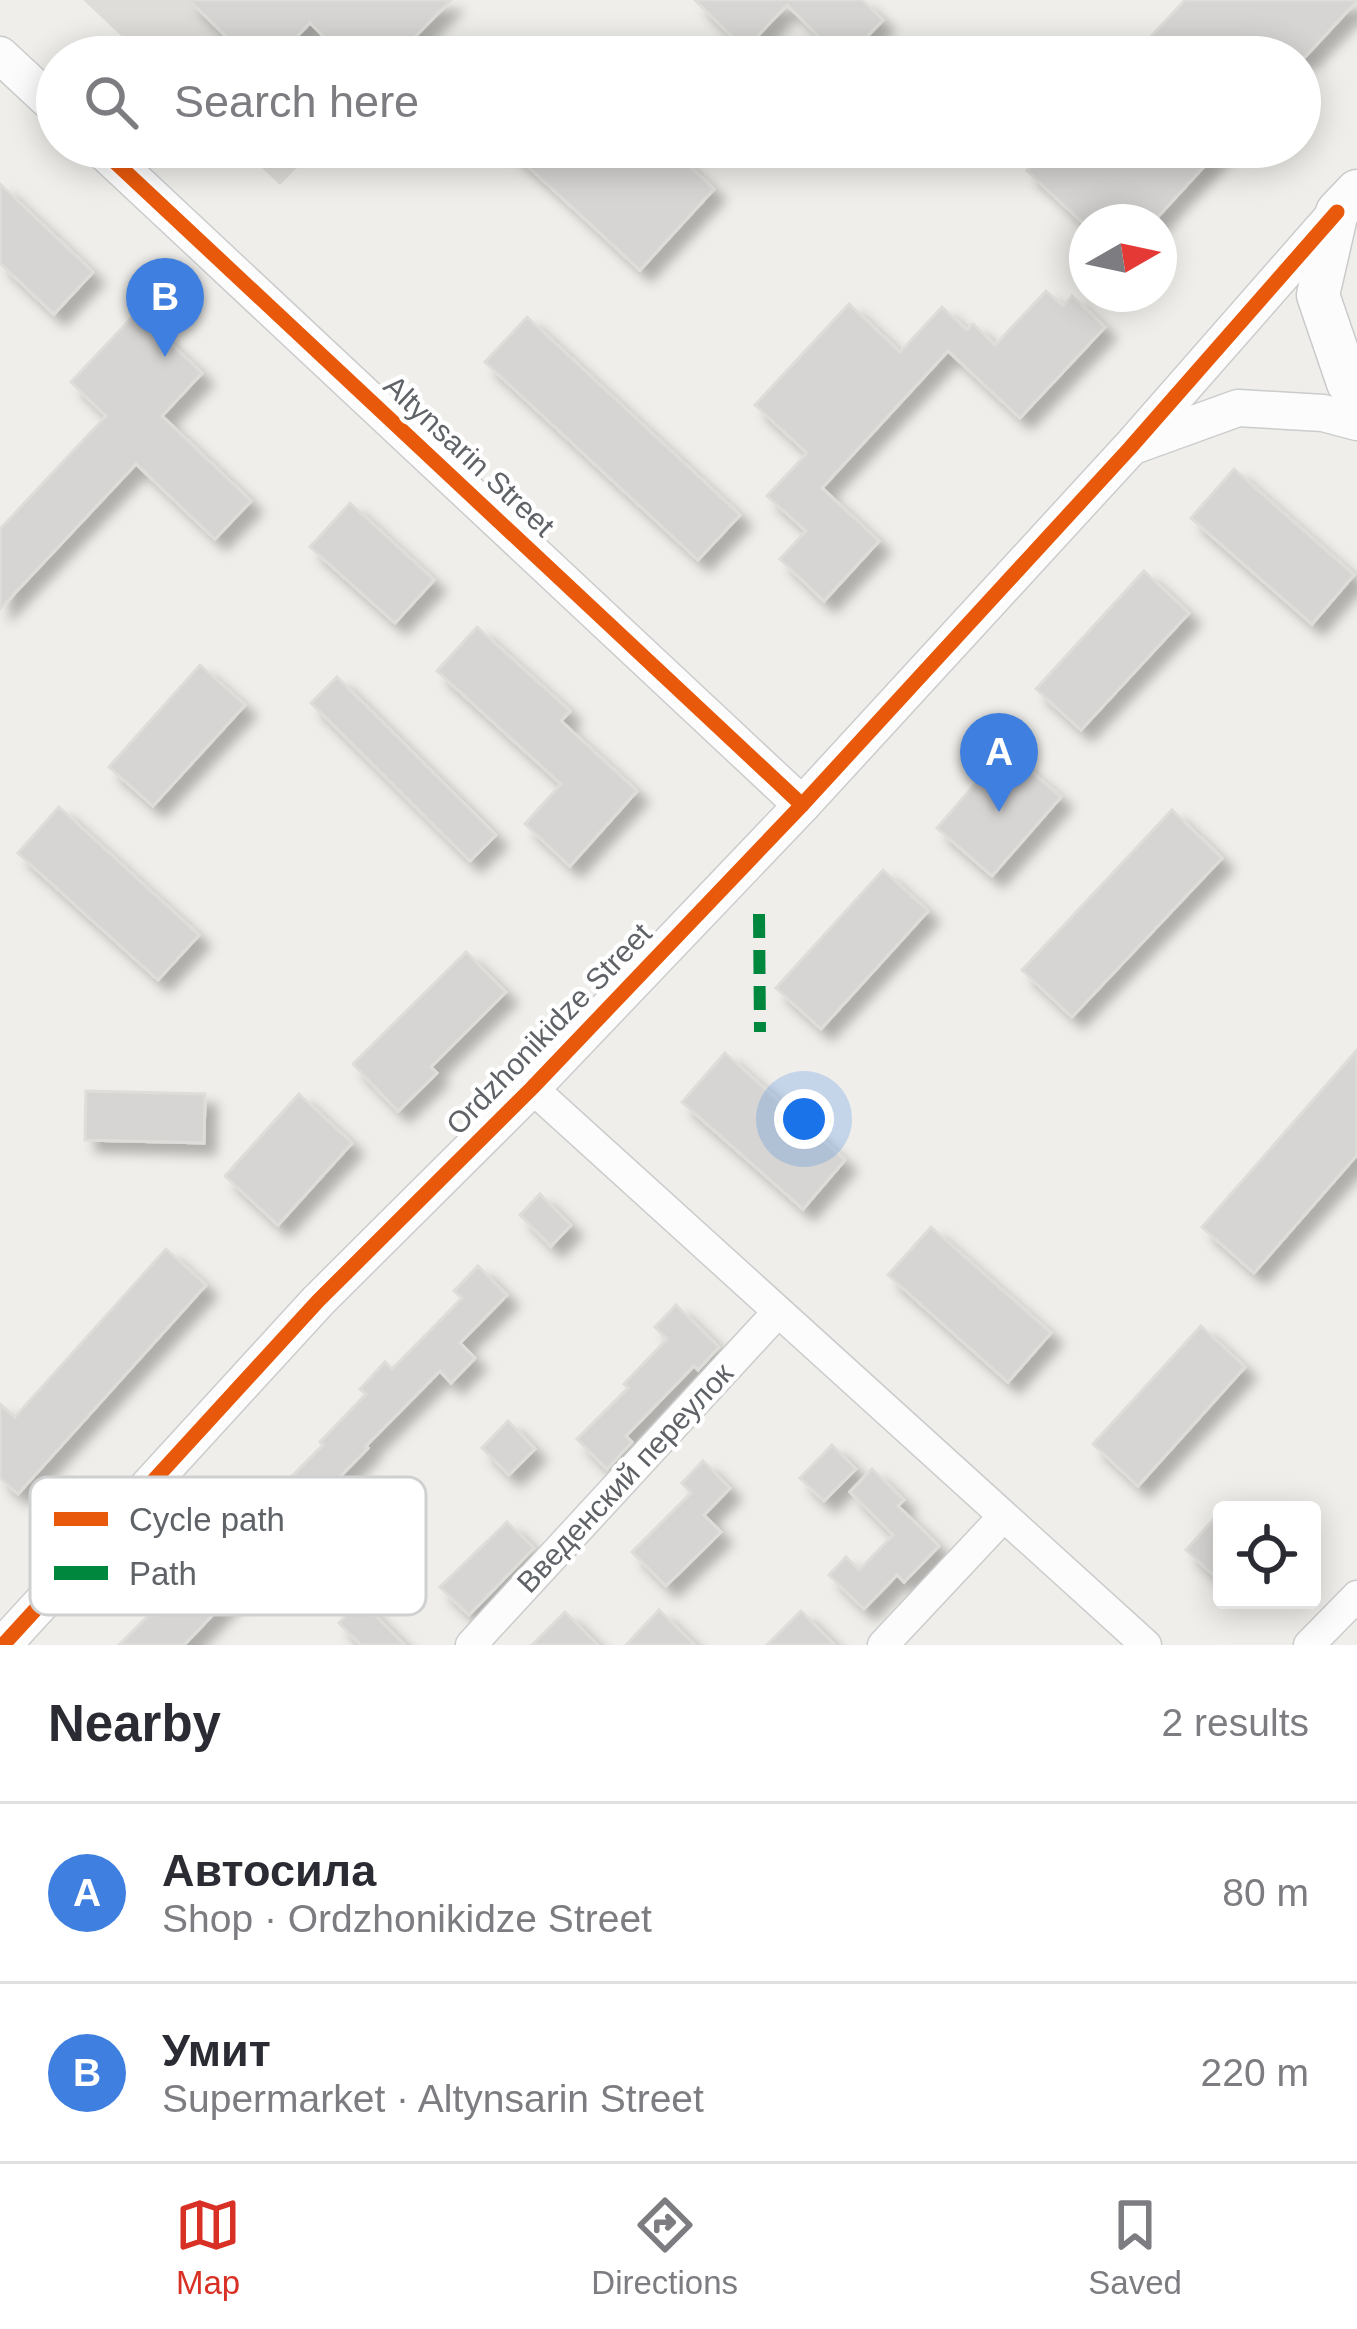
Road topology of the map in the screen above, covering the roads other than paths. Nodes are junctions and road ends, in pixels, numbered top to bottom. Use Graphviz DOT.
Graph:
graph roads {
  1 [pos="0,55"];
  2 [pos="36,88"];
  3 [pos="121,168"];
  4 [pos="1347,202"];
  5 [pos="1357,390"];
  6 [pos="1357,422"];
  7 [pos="1130,448"];
  8 [pos="802,805"];
  9 [pos="532,1088"];
  10 [pos="778,1312"];
  11 [pos="157,1477"];
  12 [pos="1003,1516"];
  13 [pos="1357,1596"];
  14 [pos="30,1615"];
  15 [pos="3,1645"];
  16 [pos="471,1645"];
  17 [pos="883,1645"];
  18 [pos="1146,1645"];
  19 [pos="1310,1645"];
  1 -- 2 [label="street"];
  3 -- 8 [label="street, Altynsarin Street"];
  4 -- 5 [label="main road"];
  4 -- 7 [label="street, Ordzhonikidze Street"];
  6 -- 7 [label="street"];
  7 -- 8 [label="street, Ordzhonikidze Street"];
  8 -- 9 [label="street, Ordzhonikidze Street"];
  9 -- 10 [label="street"];
  9 -- 11 [label="street, Ordzhonikidze Street"];
  10 -- 12 [label="street"];
  10 -- 16 [label="street, Введенский переулок"];
  12 -- 17 [label="street"];
  12 -- 18 [label="street"];
  13 -- 19 [label="street"];
  14 -- 15 [label="street, Ordzhonikidze Street"];
}
